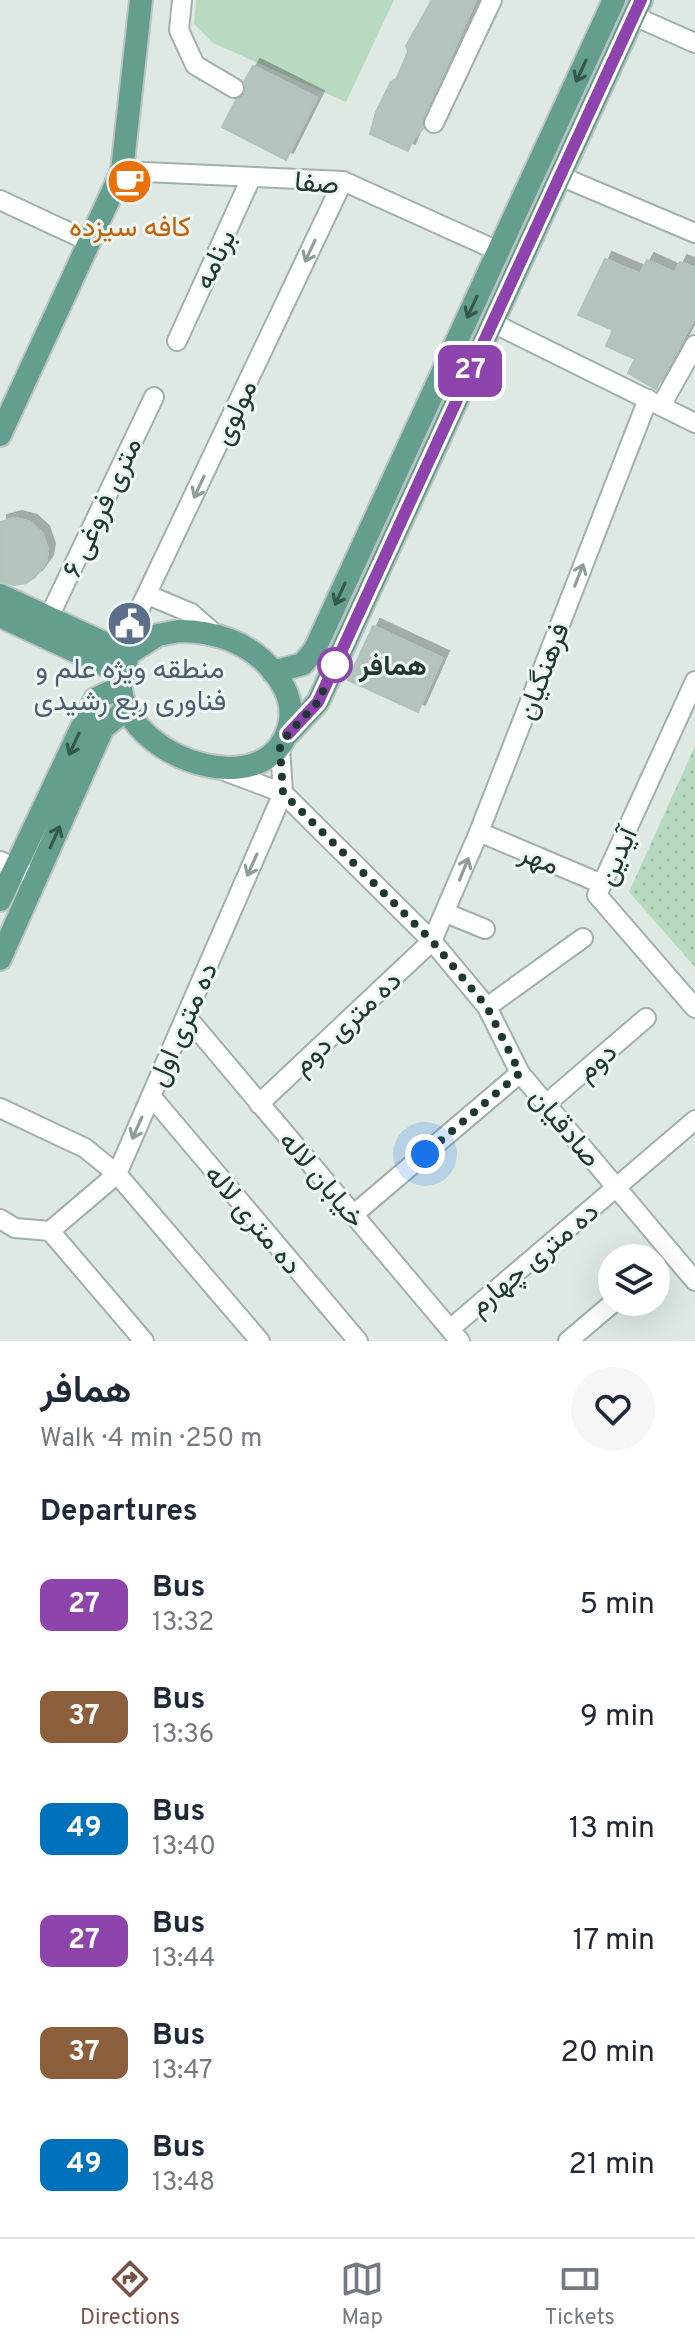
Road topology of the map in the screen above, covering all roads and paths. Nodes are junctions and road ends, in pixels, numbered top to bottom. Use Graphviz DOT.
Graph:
graph roads {
  1 [pos="141,0"];
  2 [pos="182,0"];
  3 [pos="492,0"];
  4 [pos="612,3"];
  5 [pos="638,8"];
  6 [pos="695,43"];
  7 [pos="234,88"];
  8 [pos="434,123"];
  9 [pos="122,171"];
  10 [pos="560,176"];
  11 [pos="251,178"];
  12 [pos="343,181"];
  13 [pos="0,200"];
  14 [pos="695,233"];
  15 [pos="90,242"];
  16 [pos="498,251"];
  17 [pos="493,323"];
  18 [pos="177,341"];
  19 [pos="695,345"];
  20 [pos="154,397"];
  21 [pos="655,402"];
  22 [pos="695,423"];
  23 [pos="0,435"];
  24 [pos="364,542"];
  25 [pos="387,552"];
  26 [pos="148,595"];
  27 [pos="0,612"];
  28 [pos="49,617"];
  29 [pos="215,634"];
  30 [pos="273,672"];
  31 [pos="128,674"];
  32 [pos="695,681"];
  33 [pos="284,741"];
  34 [pos="214,767"];
  35 [pos="283,793"];
  36 [pos="479,832"];
  37 [pos="7,864"];
  38 [pos="37,878"];
  39 [pos="602,884"];
  40 [pos="0,900"];
  41 [pos="446,913"];
  42 [pos="485,929"];
  43 [pos="583,938"];
  44 [pos="432,941"];
  45 [pos="0,959"];
  46 [pos="487,1007"];
  47 [pos="695,1008"];
  48 [pos="186,1016"];
  49 [pos="646,1018"];
  50 [pos="520,1073"];
  51 [pos="151,1096"];
  52 [pos="259,1104"];
  53 [pos="546,1104"];
  54 [pos="0,1108"];
  55 [pos="695,1120"];
  56 [pos="117,1174"];
  57 [pos="616,1187"];
  58 [pos="353,1215"];
  59 [pos="0,1219"];
  60 [pos="50,1231"];
  61 [pos="671,1253"];
  62 [pos="692,1270"];
  63 [pos="598,1316"];
  64 [pos="455,1335"];
  65 [pos="144,1341"];
  66 [pos="260,1341"];
  67 [pos="358,1341"];
  68 [pos="568,1341"];
  1 -- 9 [label="main road"];
  2 -- 7 [label="street"];
  3 -- 8 [label="street"];
  4 -- 5 [label="main road"];
  4 -- 16 [label="main road, one-way"];
  5 -- 6 [label="street"];
  5 -- 10 [label="main road"];
  9 -- 11 [label="street, صفا"];
  9 -- 15 [label="main road"];
  10 -- 14 [label="street"];
  10 -- 17 [label="main road"];
  11 -- 12 [label="street, صفا"];
  11 -- 18 [label="street, برنامه"];
  12 -- 16 [label="street, صفا"];
  12 -- 26 [label="street, مولوی, one-way"];
  13 -- 15 [label="street"];
  15 -- 23 [label="main road"];
  16 -- 24 [label="main road, one-way"];
  17 -- 21 [label="street"];
  17 -- 25 [label="main road"];
  19 -- 21 [label="street, فرهنگیان"];
  20 -- 28 [label="street, ۶ متری فروغی"];
  21 -- 22 [label="street"];
  36 -- 21 [label="street, فرهنگیان, one-way"];
  24 -- 25 [label="main road"];
  24 -- 30 [label="main road, one-way"];
  25 -- 33 [label="main road"];
  26 -- 29 [label="street"];
  26 -- 31 [label="street, مولوی"];
  27 -- 28 [label="main road"];
  27 -- 31 [label="main road"];
  28 -- 31 [label="main road"];
  29 -- 30 [label="main road"];
  29 -- 31 [label="main road"];
  30 -- 33 [label="main road"];
  31 -- 34 [label="main road"];
  31 -- 37 [label="main road, one-way"];
  38 -- 31 [label="main road, one-way"];
  32 -- 39 [label="street, آیدین"];
  33 -- 34 [label="main road"];
  33 -- 35 [label="street"];
  34 -- 35 [label="street"];
  35 -- 44 [label="street, صادقیان"];
  35 -- 48 [label="street, ده متری اول, one-way"];
  36 -- 39 [label="street, مهر"];
  41 -- 36 [label="street, فرهنگیان, one-way"];
  37 -- 38 [label="street"];
  37 -- 40 [label="main road"];
  38 -- 45 [label="main road"];
  39 -- 47 [label="street, آیدین"];
  41 -- 42 [label="street"];
  41 -- 44 [label="street, فرهنگیان"];
  43 -- 46 [label="street"];
  44 -- 46 [label="street, صادقیان"];
  44 -- 52 [label="street, ده متری دوم"];
  46 -- 50 [label="street, صادقیان"];
  48 -- 51 [label="street, ده متری اول"];
  48 -- 52 [label="street, خیابان لاله"];
  49 -- 53 [label="street, دوم"];
  50 -- 53 [label="street, صادقیان"];
  50 -- 58 [label="street"];
  51 -- 56 [label="street, ده متری اول, one-way"];
  51 -- 67 [label="street, ده متری لاله"];
  52 -- 58 [label="street, خیابان لاله"];
  53 -- 57 [label="street, صادقیان"];
  54 -- 56 [label="street"];
  55 -- 57 [label="street, ده متری چهارم"];
  56 -- 60 [label="street, ده متری اول"];
  56 -- 66 [label="street"];
  57 -- 61 [label="street, صادقیان"];
  57 -- 64 [label="street, ده متری چهارم"];
  58 -- 64 [label="street, خیابان لاله"];
  59 -- 60 [label="street"];
  60 -- 65 [label="street"];
  61 -- 62 [label="street, صادقیان"];
  63 -- 68 [label="street"];
}
